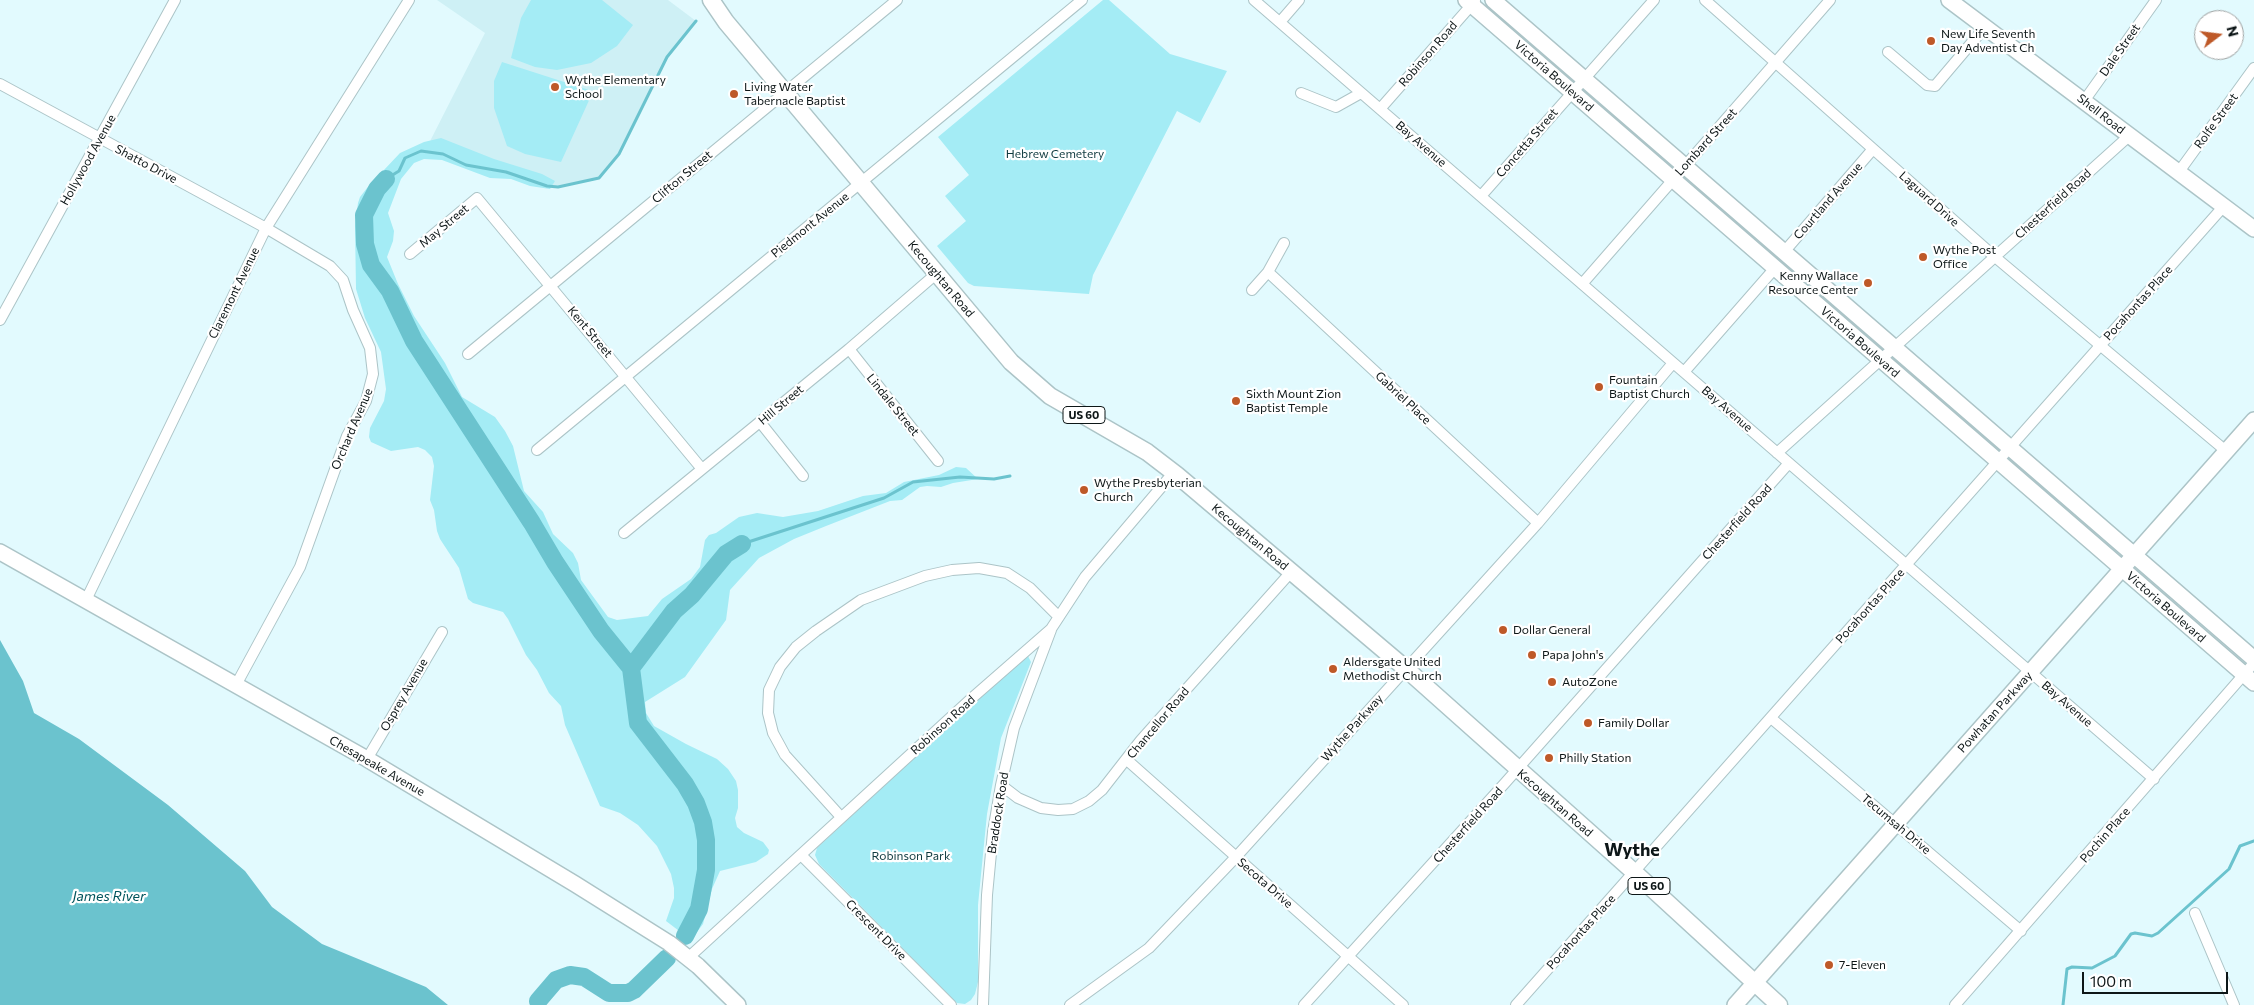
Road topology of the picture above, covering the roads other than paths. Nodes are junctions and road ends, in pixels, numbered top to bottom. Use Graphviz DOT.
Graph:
graph roads {
  1 [pos="175,0"];
  2 [pos="409,0"];
  3 [pos="711,0"];
  4 [pos="897,0"];
  5 [pos="1082,0"];
  6 [pos="1254,0"];
  7 [pos="1299,0"];
  8 [pos="1493,0"];
  9 [pos="1654,0"];
  10 [pos="1705,0"];
  11 [pos="1830,0"];
  12 [pos="1948,0"];
  13 [pos="2156,0"];
  14 [pos="1471,2"];
  15 [pos="1280,22"];
  16 [pos="1984,27"];
  17 [pos="1888,52"];
  18 [pos="1776,63"];
  19 [pos="2254,68"];
  20 [pos="1584,79"];
  21 [pos="0,84"];
  22 [pos="784,92"];
  23 [pos="1572,92"];
  24 [pos="1301,93"];
  25 [pos="1361,93"];
  26 [pos="2084,101"];
  27 [pos="1380,109"];
  28 [pos="2129,136"];
  29 [pos="100,139"];
  30 [pos="1873,149"];
  31 [pos="1685,167"];
  32 [pos="2178,173"];
  33 [pos="1673,180"];
  34 [pos="860,184"];
  35 [pos="1480,196"];
  36 [pos="477,198"];
  37 [pos="2223,207"];
  38 [pos="266,228"];
  39 [pos="2254,229"];
  40 [pos="1284,243"];
  41 [pos="1784,252"];
  42 [pos="410,254"];
  43 [pos="1995,257"];
  44 [pos="1775,268"];
  45 [pos="1268,272"];
  46 [pos="936,274"];
  47 [pos="1582,284"];
  48 [pos="551,285"];
  49 [pos="1252,290"];
  50 [pos="0,320"];
  51 [pos="2101,345"];
  52 [pos="1895,348"];
  53 [pos="849,349"];
  54 [pos="468,354"];
  55 [pos="1882,360"];
  56 [pos="1673,363"];
  57 [pos="1684,372"];
  58 [pos="626,375"];
  59 [pos="2254,420"];
  60 [pos="760,422"];
  61 [pos="2010,448"];
  62 [pos="537,450"];
  63 [pos="2226,451"];
  64 [pos="1777,453"];
  65 [pos="938,460"];
  66 [pos="1998,461"];
  67 [pos="1789,463"];
  68 [pos="702,469"];
  69 [pos="1174,472"];
  70 [pos="803,476"];
  71 [pos="1538,523"];
  72 [pos="624,533"];
  73 [pos="0,552"];
  74 [pos="2134,555"];
  75 [pos="1907,565"];
  76 [pos="2122,569"];
  77 [pos="1291,572"];
  78 [pos="86,600"];
  79 [pos="1059,617"];
  80 [pos="1051,629"];
  81 [pos="442,632"];
  82 [pos="2254,658"];
  83 [pos="1405,668"];
  84 [pos="2030,672"];
  85 [pos="2251,674"];
  86 [pos="236,685"];
  87 [pos="1771,718"];
  88 [pos="367,759"];
  89 [pos="1127,760"];
  90 [pos="1517,770"];
  91 [pos="2154,779"];
  92 [pos="1001,785"];
  93 [pos="841,818"];
  94 [pos="1896,824"];
  95 [pos="801,855"];
  96 [pos="1236,857"];
  97 [pos="1634,872"];
  98 [pos="2196,913"];
  99 [pos="2021,931"];
  100 [pos="1349,957"];
  101 [pos="688,958"];
  102 [pos="1755,983"];
  103 [pos="738,1005"];
  104 [pos="951,1005"];
  105 [pos="984,1005"];
  106 [pos="1070,1005"];
  107 [pos="1304,1005"];
  108 [pos="1403,1005"];
  109 [pos="1516,1005"];
  110 [pos="1735,1005"];
  111 [pos="1779,1005"];
  112 [pos="1955,1005"];
  113 [pos="2234,1005"];
  1 -- 29 [label="street, Hollywood Avenue"];
  2 -- 38 [label="street, Claremont Avenue"];
  3 -- 22 [label="main road, Kecoughtan Road / US 60"];
  4 -- 22 [label="street, Clifton Street"];
  5 -- 34 [label="street, Piedmont Avenue"];
  6 -- 15 [label="street, Bay Avenue"];
  7 -- 15 [label="street"];
  8 -- 20 [label="main road, Victoria Boulevard"];
  9 -- 20 [label="street, Concetta Street"];
  10 -- 18 [label="street, Laguard Drive"];
  11 -- 18 [label="street, Lombard Street"];
  12 -- 16 [label="main road, Shell Road"];
  13 -- 26 [label="street, Dale Street"];
  14 -- 23 [label="main road, Victoria Boulevard"];
  14 -- 27 [label="street, Robinson Road"];
  15 -- 25 [label="street, Bay Avenue"];
  16 -- 17 [label="street"];
  16 -- 26 [label="main road, Shell Road"];
  18 -- 30 [label="street, Laguard Drive"];
  18 -- 31 [label="street, Lombard Street"];
  19 -- 32 [label="street, Rolfe Street"];
  20 -- 23 [label="street, Concetta Street"];
  20 -- 31 [label="main road, Victoria Boulevard"];
  21 -- 29 [label="street, Shatto Drive"];
  22 -- 34 [label="main road, Kecoughtan Road / US 60"];
  22 -- 48 [label="street, Clifton Street"];
  23 -- 33 [label="main road, Victoria Boulevard"];
  23 -- 35 [label="street, Concetta Street"];
  24 -- 25 [label="street"];
  25 -- 27 [label="street, Bay Avenue"];
  26 -- 28 [label="main road, Shell Road"];
  27 -- 35 [label="street, Bay Avenue"];
  28 -- 32 [label="main road, Shell Road"];
  28 -- 43 [label="street, Chesterfield Road"];
  29 -- 38 [label="street, Shatto Drive"];
  29 -- 50 [label="street, Hollywood Avenue"];
  30 -- 41 [label="street, Courtland Avenue"];
  30 -- 43 [label="street, Laguard Drive"];
  31 -- 33 [label="street, Lombard Street"];
  31 -- 41 [label="main road, Victoria Boulevard"];
  32 -- 37 [label="main road, Shell Road"];
  33 -- 44 [label="main road, Victoria Boulevard"];
  33 -- 47 [label="street, Lombard Street"];
  34 -- 46 [label="main road, Kecoughtan Road / US 60"];
  34 -- 58 [label="street, Piedmont Avenue"];
  35 -- 47 [label="street, Bay Avenue"];
  36 -- 42 [label="street, May Street"];
  36 -- 48 [label="street, Kent Street"];
  37 -- 39 [label="main road, Shell Road"];
  37 -- 51 [label="street, Pocahontas Place"];
  38 -- 78 [label="street, Claremont Avenue"];
  38 -- 86 [label="street, Orchard Avenue"];
  40 -- 45 [label="street"];
  41 -- 52 [label="main road, Victoria Boulevard"];
  43 -- 51 [label="street, Laguard Drive"];
  43 -- 52 [label="street, Chesterfield Road"];
  44 -- 55 [label="main road, Victoria Boulevard"];
  44 -- 57 [label="street"];
  45 -- 49 [label="street"];
  45 -- 71 [label="street, Gabriel Place"];
  46 -- 53 [label="street, Hill Street"];
  46 -- 69 [label="main road, Kecoughtan Road / US 60"];
  47 -- 56 [label="street, Bay Avenue"];
  48 -- 54 [label="street, Clifton Street"];
  48 -- 58 [label="street, Kent Street"];
  51 -- 61 [label="street, Pocahontas Place"];
  51 -- 63 [label="street, Laguard Drive"];
  52 -- 55 [label="street, Chesterfield Road"];
  52 -- 61 [label="main road, Victoria Boulevard"];
  53 -- 60 [label="street, Hill Street"];
  53 -- 65 [label="street, Lindale Street"];
  55 -- 64 [label="street, Chesterfield Road"];
  55 -- 66 [label="main road, Victoria Boulevard"];
  56 -- 57 [label="street, Bay Avenue"];
  56 -- 71 [label="street, Wythe Parkway"];
  57 -- 64 [label="street, Bay Avenue"];
  58 -- 62 [label="street, Piedmont Avenue"];
  58 -- 68 [label="street, Kent Street"];
  59 -- 63 [label="main road, Powhatan Parkway"];
  60 -- 68 [label="street, Hill Street"];
  60 -- 70 [label="street"];
  61 -- 66 [label="street, Pocahontas Place"];
  61 -- 74 [label="main road, Victoria Boulevard"];
  63 -- 74 [label="main road, Powhatan Parkway"];
  64 -- 67 [label="street, Bay Avenue"];
  66 -- 75 [label="street, Pocahontas Place"];
  66 -- 76 [label="main road, Victoria Boulevard"];
  67 -- 75 [label="street, Bay Avenue"];
  67 -- 90 [label="street, Chesterfield Road"];
  68 -- 72 [label="street, Hill Street"];
  69 -- 77 [label="main road, Kecoughtan Road / US 60"];
  69 -- 79 [label="street, Robinson Road"];
  71 -- 83 [label="street, Wythe Parkway"];
  73 -- 78 [label="main road, Chesapeake Avenue"];
  74 -- 76 [label="main road, Powhatan Parkway"];
  74 -- 82 [label="main road, Victoria Boulevard"];
  75 -- 84 [label="street, Bay Avenue"];
  75 -- 87 [label="street, Pocahontas Place"];
  76 -- 84 [label="main road, Powhatan Parkway"];
  76 -- 85 [label="main road, Victoria Boulevard"];
  77 -- 83 [label="main road, Kecoughtan Road / US 60"];
  77 -- 89 [label="street, Chancellor Road"];
  78 -- 86 [label="main road, Chesapeake Avenue"];
  79 -- 80 [label="street, Robinson Road"];
  79 -- 93 [label="street"];
  80 -- 92 [label="street, Braddock Road"];
  80 -- 93 [label="street, Robinson Road"];
  81 -- 88 [label="street, Osprey Avenue"];
  83 -- 90 [label="main road, Kecoughtan Road / US 60"];
  83 -- 96 [label="street, Wythe Parkway"];
  84 -- 91 [label="street, Bay Avenue"];
  84 -- 94 [label="main road, Powhatan Parkway"];
  85 -- 91 [label="street, Pochin Place"];
  86 -- 88 [label="main road, Chesapeake Avenue"];
  87 -- 94 [label="street, Tecumsah Drive"];
  87 -- 97 [label="street, Pocahontas Place"];
  88 -- 101 [label="main road, Chesapeake Avenue"];
  89 -- 92 [label="street, Chancellor Road"];
  89 -- 96 [label="street, Secota Drive"];
  90 -- 97 [label="main road, Kecoughtan Road / US 60"];
  90 -- 100 [label="street, Chesterfield Road"];
  91 -- 99 [label="street, Pochin Place"];
  92 -- 105 [label="street, Braddock Road"];
  93 -- 95 [label="street, Robinson Road"];
  94 -- 99 [label="street, Tecumsah Drive"];
  94 -- 102 [label="main road, Powhatan Parkway"];
  95 -- 101 [label="street, Robinson Road"];
  95 -- 104 [label="street, Crescent Drive"];
  96 -- 100 [label="street, Secota Drive"];
  96 -- 106 [label="street, Wythe Parkway"];
  97 -- 102 [label="main road, Kecoughtan Road / US 60"];
  97 -- 109 [label="street, Pocahontas Place"];
  98 -- 113 [label="street"];
  99 -- 112 [label="street, Pochin Place"];
  100 -- 107 [label="street, Chesterfield Road"];
  100 -- 108 [label="street, Secota Drive"];
  101 -- 103 [label="main road, Chesapeake Avenue"];
  102 -- 110 [label="main road, Powhatan Parkway"];
  102 -- 111 [label="main road, Kecoughtan Road / US 60"];
}
